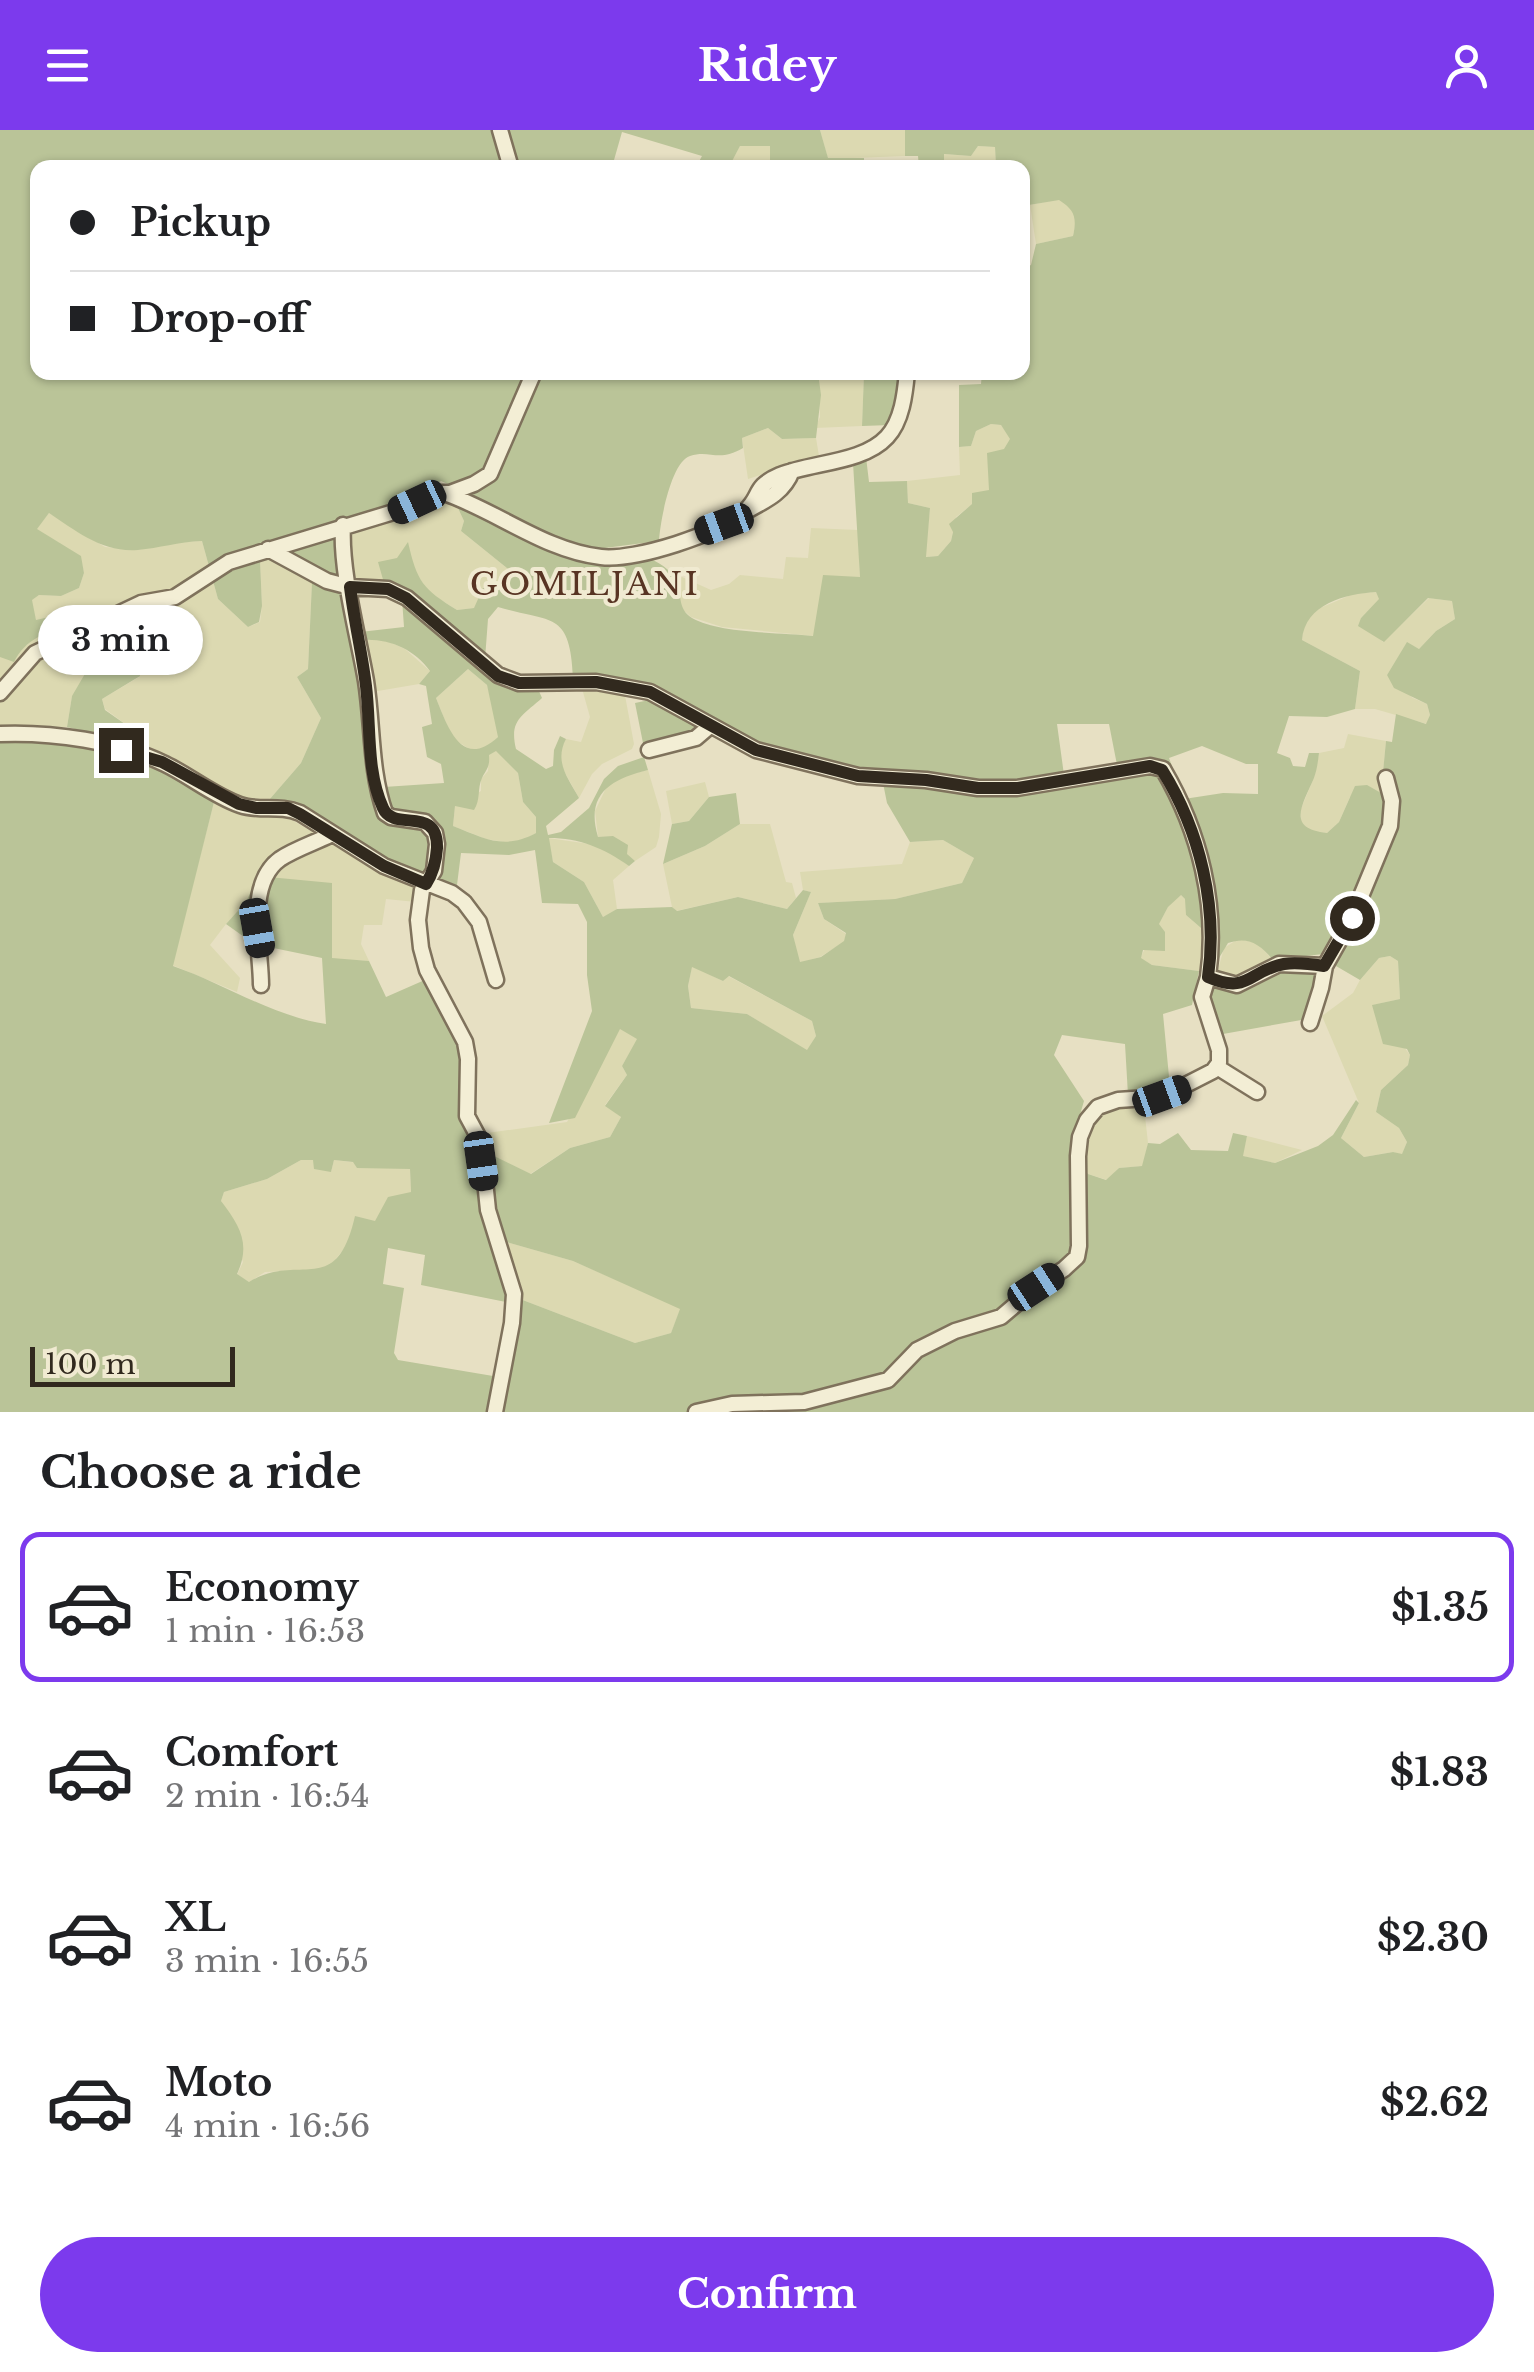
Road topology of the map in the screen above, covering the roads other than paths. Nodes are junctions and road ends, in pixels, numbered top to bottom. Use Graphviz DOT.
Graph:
graph roads {
  1 [pos="500,130"];
  2 [pos="509,160"];
  3 [pos="531,380"];
  4 [pos="906,380"];
  5 [pos="446,494"];
  6 [pos="343,525"];
  7 [pos="268,549"];
  8 [pos="350,587"];
  9 [pos="0,692"];
  10 [pos="710,726"];
  11 [pos="0,734"];
  12 [pos="650,750"];
  13 [pos="1386,778"];
  14 [pos="330,835"];
  15 [pos="426,884"];
  16 [pos="1324,966"];
  17 [pos="1208,977"];
  18 [pos="496,980"];
  19 [pos="261,985"];
  20 [pos="1310,1022"];
  21 [pos="1216,1066"];
  22 [pos="1257,1092"];
  23 [pos="495,1412"];
  24 [pos="696,1412"];
  1 -- 2 [label="street"];
  3 -- 5 [label="street"];
  4 -- 5 [label="street"];
  5 -- 6 [label="street"];
  6 -- 7 [label="street"];
  6 -- 8 [label="street"];
  7 -- 8 [label="street"];
  7 -- 9 [label="street"];
  8 -- 10 [label="street"];
  8 -- 15 [label="street"];
  10 -- 12 [label="street"];
  10 -- 17 [label="street"];
  11 -- 14 [label="street"];
  13 -- 16 [label="street"];
  14 -- 15 [label="street"];
  14 -- 19 [label="street"];
  15 -- 18 [label="street"];
  15 -- 23 [label="street"];
  16 -- 17 [label="street"];
  16 -- 20 [label="street"];
  17 -- 21 [label="street"];
  21 -- 22 [label="street"];
  21 -- 24 [label="street"];
}
